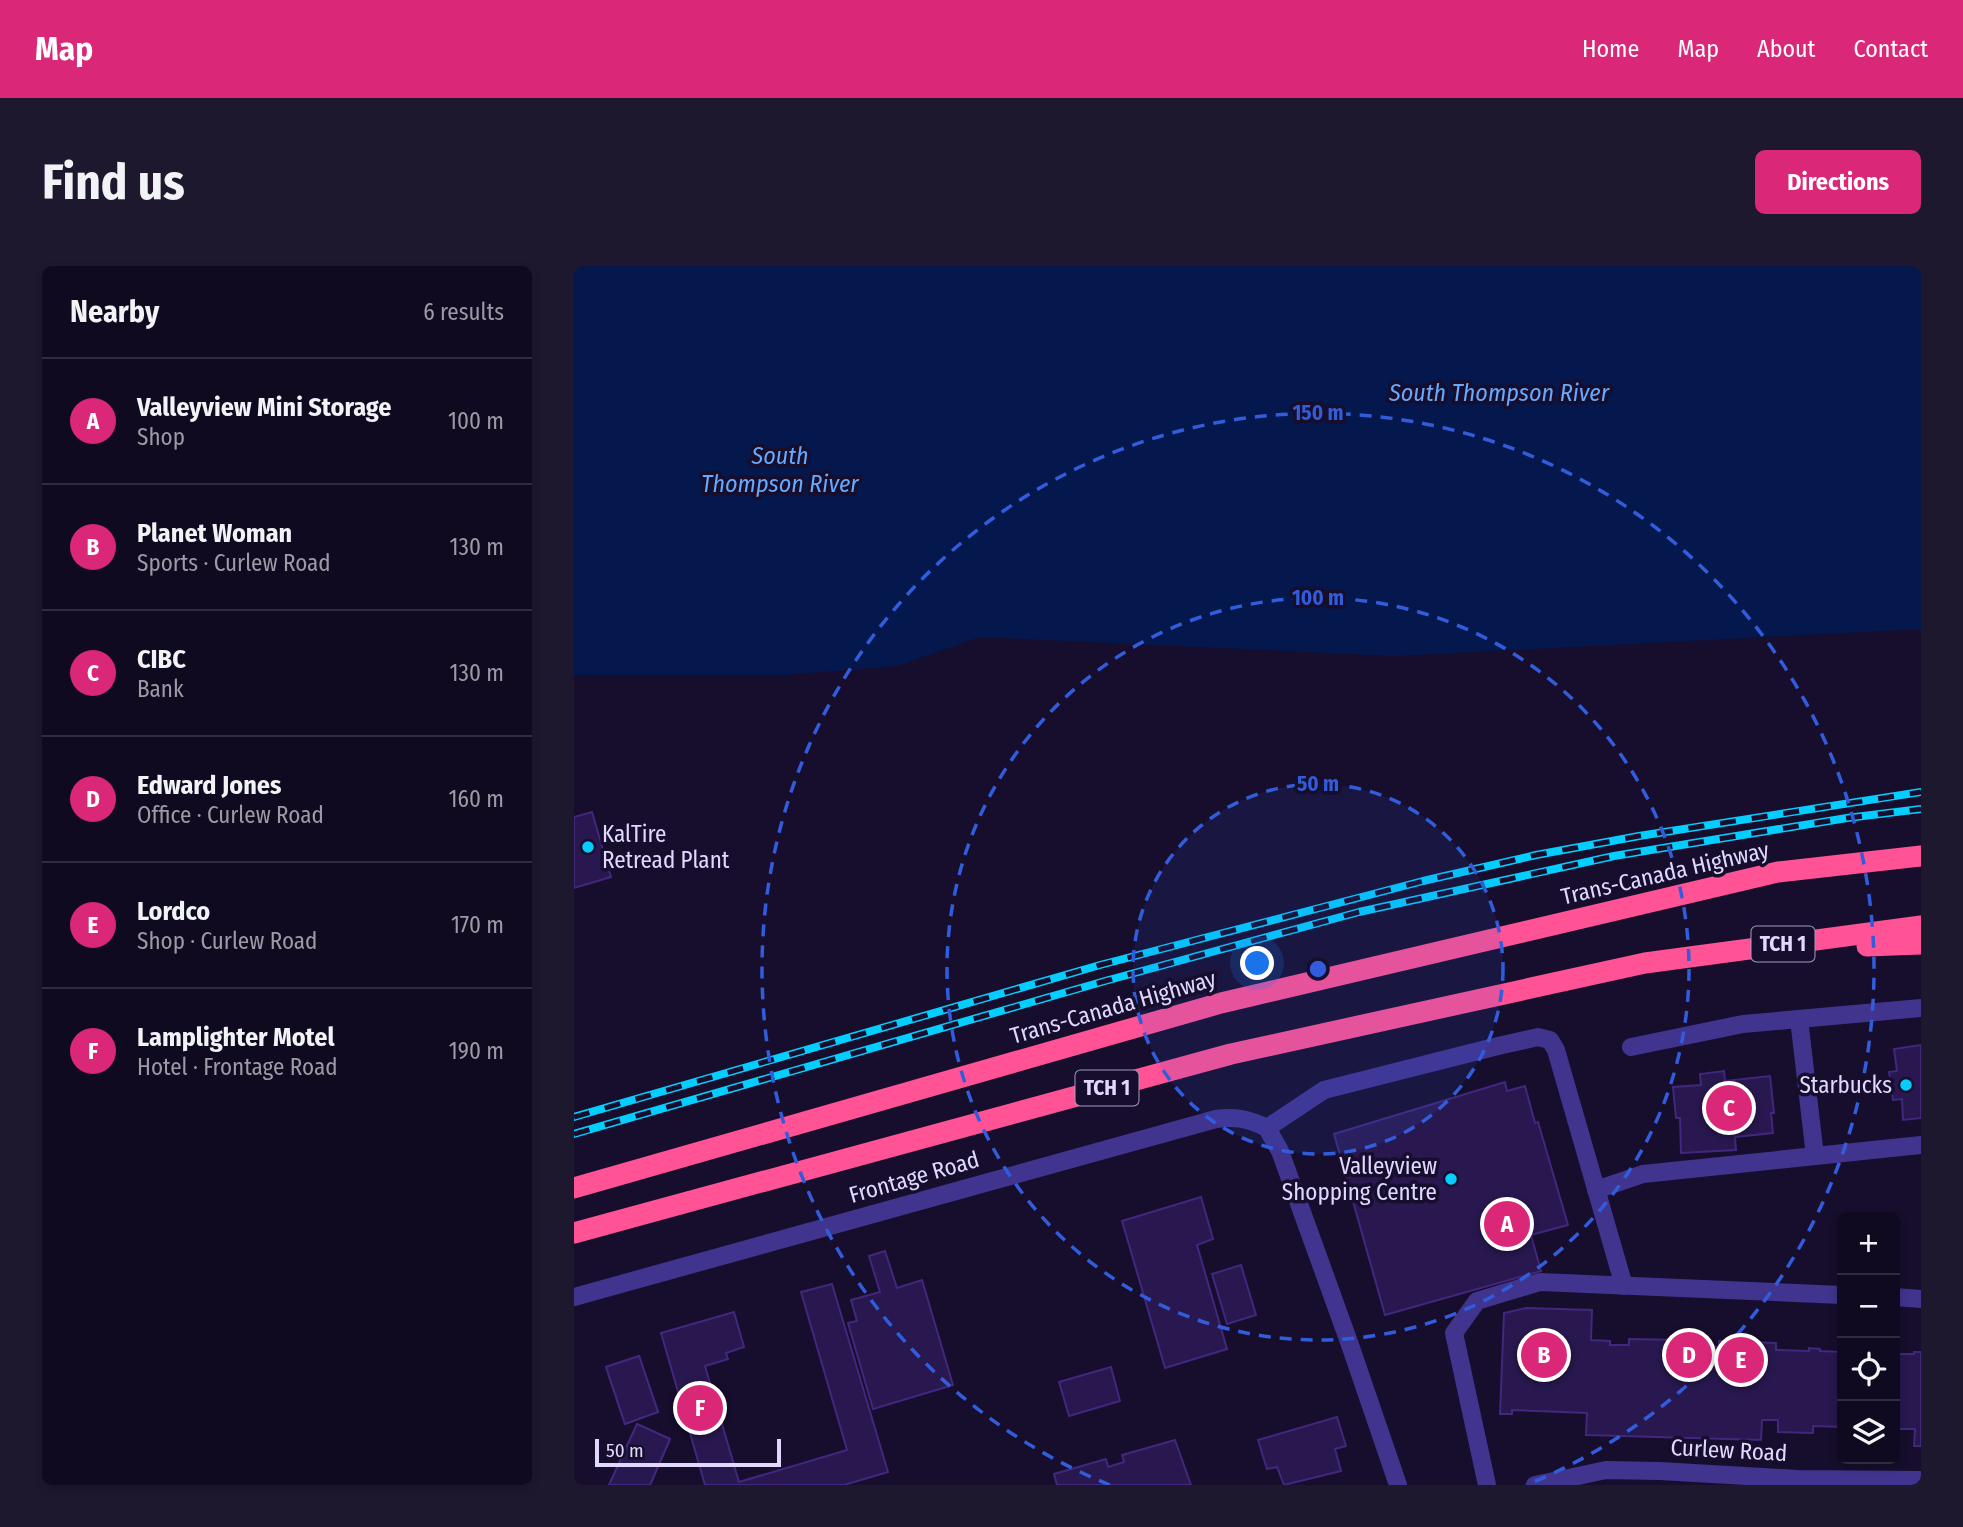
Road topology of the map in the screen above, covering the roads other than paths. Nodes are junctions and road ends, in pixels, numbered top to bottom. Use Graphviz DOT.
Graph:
graph roads {
  1 [pos="1921,856"];
  2 [pos="1921,926"];
  3 [pos="1921,944"];
  4 [pos="1645,963"];
  5 [pos="1921,1008"];
  6 [pos="1799,1019"];
  7 [pos="1631,1047"];
  8 [pos="1267,1128"];
  9 [pos="1921,1145"];
  10 [pos="1815,1156"];
  11 [pos="574,1188"];
  12 [pos="1596,1190"];
  13 [pos="574,1233"];
  14 [pos="1624,1286"];
  15 [pos="1837,1295"];
  16 [pos="574,1297"];
  17 [pos="1900,1297"];
  18 [pos="1921,1299"];
  19 [pos="1921,1480"];
  20 [pos="1752,1481"];
  21 [pos="1398,1485"];
  22 [pos="1487,1485"];
  23 [pos="1535,1485"];
  1 -- 11 [label="highway, Trans-Canada Highway / TCH 1"];
  2 -- 4 [label="highway, TCH 1"];
  3 -- 4 [label="highway"];
  4 -- 13 [label="highway, TCH 1"];
  5 -- 6 [label="street"];
  6 -- 7 [label="street"];
  6 -- 10 [label="street"];
  8 -- 12 [label="street"];
  8 -- 16 [label="street, Frontage Road"];
  8 -- 21 [label="street"];
  9 -- 10 [label="street"];
  10 -- 12 [label="street"];
  12 -- 14 [label="street"];
  14 -- 15 [label="street"];
  14 -- 22 [label="street"];
  17 -- 18 [label="street"];
  19 -- 20 [label="street, Curlew Road"];
  20 -- 23 [label="street, Curlew Road"];
}
